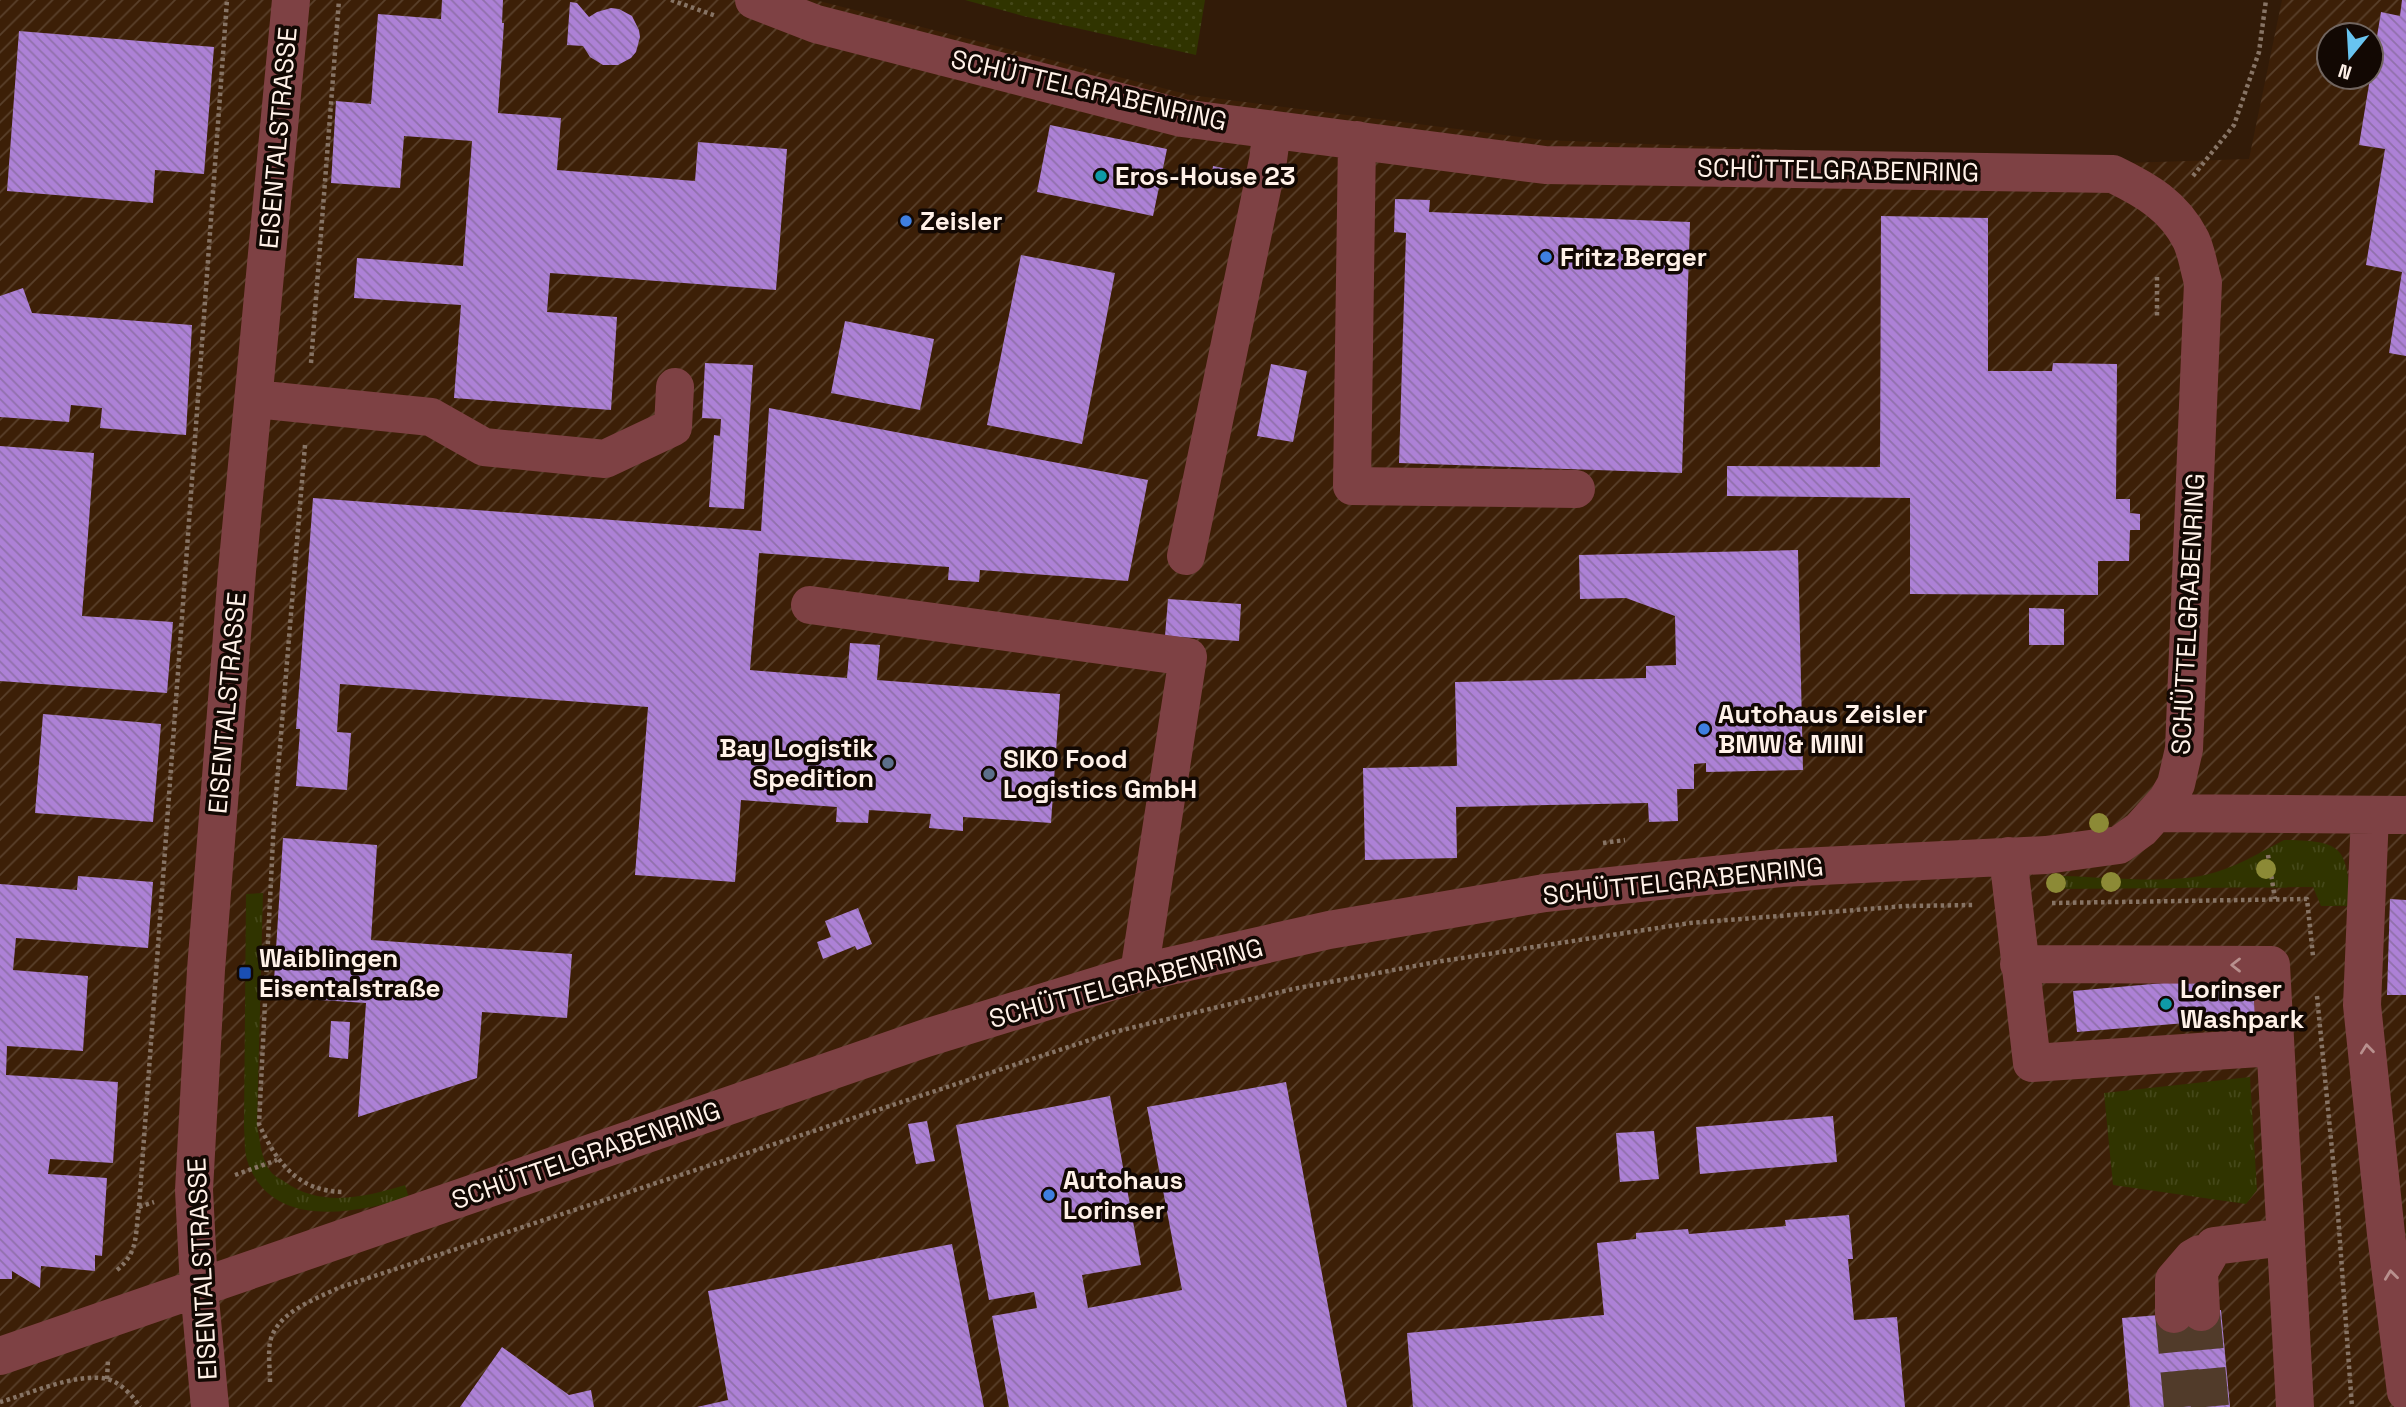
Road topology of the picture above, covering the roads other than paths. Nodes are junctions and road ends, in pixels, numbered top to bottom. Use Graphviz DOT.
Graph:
graph roads {
  1 [pos="291,0"];
  2 [pos="754,0"];
  3 [pos="1272,130"];
  4 [pos="1357,140"];
  5 [pos="675,387"];
  6 [pos="254,399"];
  7 [pos="1576,489"];
  8 [pos="1186,556"];
  9 [pos="810,605"];
  10 [pos="2156,813"];
  11 [pos="2388,815"];
  12 [pos="2008,856"];
  13 [pos="2019,964"];
  14 [pos="1139,973"];
  15 [pos="2274,1047"];
  16 [pos="2285,1237"];
  17 [pos="199,1288"];
  18 [pos="2187,1313"];
  19 [pos="0,1356"];
  20 [pos="2406,1392"];
  21 [pos="210,1407"];
  22 [pos="2295,1407"];
  1 -- 6 [label="street, EISENTALSTRASSE"];
  2 -- 3 [label="street, SCHÜTTELGRABENRING"];
  3 -- 4 [label="street, SCHÜTTELGRABENRING"];
  3 -- 8 [label="street"];
  4 -- 7 [label="street"];
  4 -- 10 [label="street, SCHÜTTELGRABENRING"];
  5 -- 6 [label="street"];
  6 -- 17 [label="street, EISENTALSTRASSE"];
  9 -- 14 [label="street"];
  10 -- 11 [label="street"];
  10 -- 12 [label="street, SCHÜTTELGRABENRING"];
  20 -- 11 [label="street, one-way"];
  12 -- 13 [label="street"];
  12 -- 14 [label="street, SCHÜTTELGRABENRING"];
  15 -- 13 [label="street, one-way"];
  13 -- 15 [label="street"];
  14 -- 17 [label="street, SCHÜTTELGRABENRING"];
  15 -- 16 [label="street"];
  16 -- 18 [label="street"];
  16 -- 22 [label="street"];
  17 -- 19 [label="street, SCHÜTTELGRABENRING"];
  17 -- 21 [label="street, EISENTALSTRASSE"];
}
